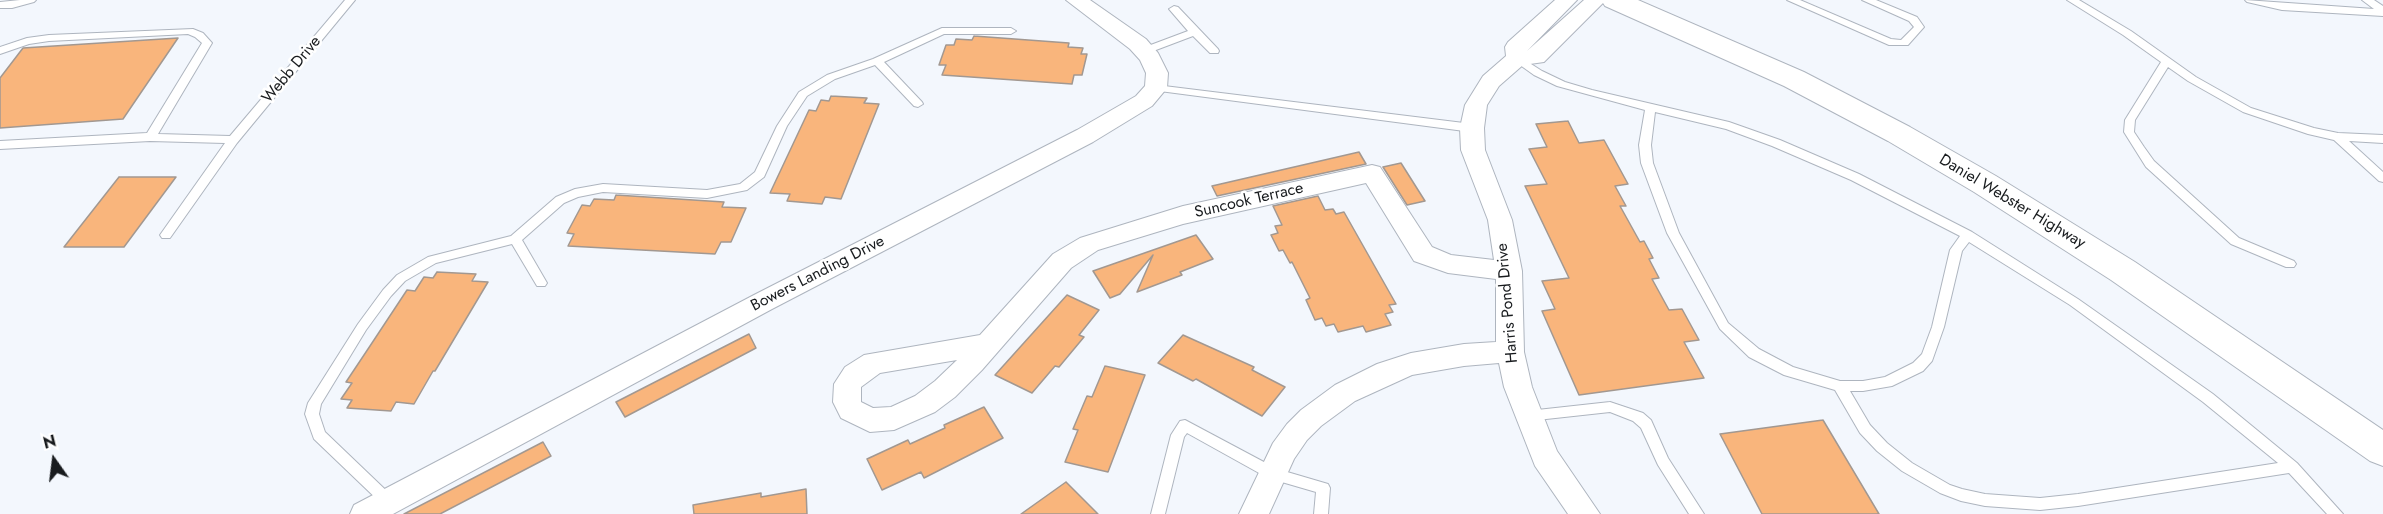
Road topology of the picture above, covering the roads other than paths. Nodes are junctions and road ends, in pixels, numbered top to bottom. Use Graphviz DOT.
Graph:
graph roads {
  1 [pos="31,0"];
  2 [pos="350,0"];
  3 [pos="1076,0"];
  4 [pos="1567,0"];
  5 [pos="1596,0"];
  6 [pos="1615,0"];
  7 [pos="1792,0"];
  8 [pos="1867,0"];
  9 [pos="2072,0"];
  10 [pos="2250,0"];
  11 [pos="2367,0"];
  12 [pos="0,5"];
  13 [pos="1174,9"];
  14 [pos="2383,12"];
  15 [pos="1011,31"];
  16 [pos="1195,32"];
  17 [pos="0,51"];
  18 [pos="1144,51"];
  19 [pos="1214,51"];
  20 [pos="1517,58"];
  21 [pos="877,61"];
  22 [pos="2167,61"];
  23 [pos="1156,88"];
  24 [pos="918,104"];
  25 [pos="1651,106"];
  26 [pos="1472,128"];
  27 [pos="150,136"];
  28 [pos="2338,137"];
  29 [pos="2383,139"];
  30 [pos="233,140"];
  31 [pos="0,145"];
  32 [pos="2383,178"];
  33 [pos="166,235"];
  34 [pos="1968,235"];
  35 [pos="515,239"];
  36 [pos="2290,264"];
  37 [pos="1509,271"];
  38 [pos="541,284"];
  39 [pos="988,344"];
  40 [pos="1510,352"];
  41 [pos="1840,386"];
  42 [pos="1528,416"];
  43 [pos="2383,450"];
  44 [pos="2292,467"];
  45 [pos="1273,474"];
  46 [pos="388,501"];
  47 [pos="365,514"];
  48 [pos="1158,514"];
  49 [pos="1254,514"];
  50 [pos="1321,514"];
  51 [pos="1585,514"];
  52 [pos="1697,514"];
  53 [pos="2336,514"];
  1 -- 12 [label="lane"];
  2 -- 30 [label="lane, Webb Drive"];
  3 -- 18 [label="street"];
  4 -- 20 [label="street, Harris Pond Drive"];
  5 -- 20 [label="street, Harris Pond Drive"];
  6 -- 43 [label="main road, Daniel Webster Highway"];
  7 -- 8 [label="lane"];
  9 -- 22 [label="lane"];
  10 -- 14 [label="lane"];
  11 -- 14 [label="lane"];
  13 -- 16 [label="lane"];
  15 -- 21 [label="lane"];
  16 -- 18 [label="lane"];
  16 -- 19 [label="lane"];
  17 -- 27 [label="lane"];
  18 -- 23 [label="street"];
  20 -- 25 [label="lane"];
  20 -- 26 [label="street, Harris Pond Drive"];
  21 -- 24 [label="lane"];
  21 -- 35 [label="lane"];
  22 -- 28 [label="lane"];
  22 -- 36 [label="lane"];
  23 -- 26 [label="lane"];
  23 -- 46 [label="street, Bowers Landing Drive"];
  25 -- 34 [label="lane"];
  25 -- 41 [label="lane"];
  26 -- 37 [label="street, Harris Pond Drive"];
  27 -- 30 [label="lane"];
  27 -- 31 [label="lane"];
  28 -- 29 [label="lane"];
  28 -- 32 [label="lane"];
  30 -- 33 [label="lane, Webb Drive"];
  34 -- 41 [label="lane"];
  34 -- 44 [label="lane"];
  35 -- 38 [label="lane"];
  35 -- 46 [label="lane"];
  37 -- 39 [label="street, Suncook Terrace"];
  37 -- 40 [label="street, Harris Pond Drive"];
  39 -- 39 [label="street, Suncook Terrace"];
  40 -- 42 [label="street, Harris Pond Drive"];
  40 -- 45 [label="street"];
  41 -- 44 [label="lane"];
  42 -- 51 [label="street, Harris Pond Drive"];
  42 -- 52 [label="lane"];
  44 -- 53 [label="lane"];
  45 -- 48 [label="lane"];
  45 -- 49 [label="street"];
  45 -- 50 [label="lane"];
  46 -- 47 [label="street, Bowers Landing Drive"];
}
